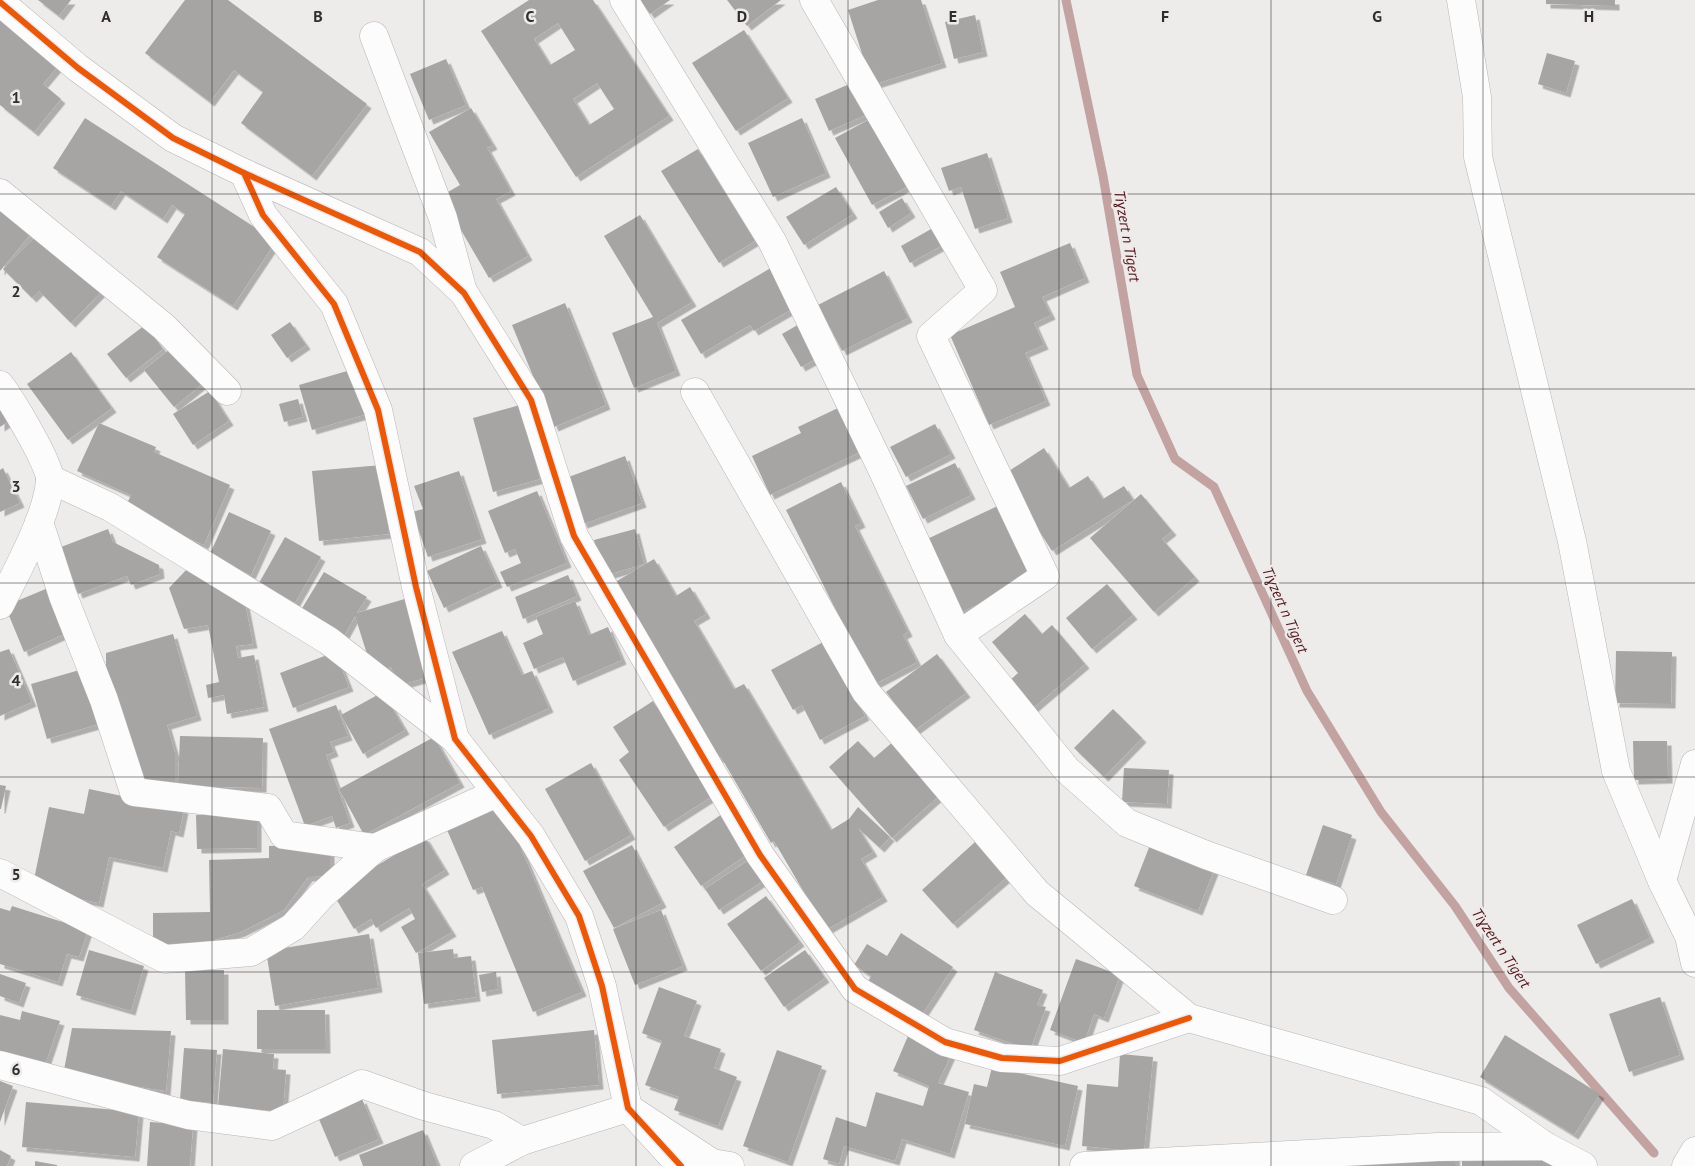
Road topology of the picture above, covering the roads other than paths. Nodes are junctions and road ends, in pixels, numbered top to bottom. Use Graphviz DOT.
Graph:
graph roads {
  1 [pos="624,0"];
  2 [pos="814,0"];
  3 [pos="1461,0"];
  4 [pos="0,2"];
  5 [pos="374,36"];
  6 [pos="244,173"];
  7 [pos="0,193"];
  8 [pos="464,294"];
  9 [pos="0,385"];
  10 [pos="227,391"];
  11 [pos="695,392"];
  12 [pos="50,479"];
  13 [pos="39,522"];
  14 [pos="0,605"];
  15 [pos="958,635"];
  16 [pos="455,739"];
  17 [pos="1695,764"];
  18 [pos="497,793"];
  19 [pos="375,848"];
  20 [pos="0,873"];
  21 [pos="1662,881"];
  22 [pos="1332,900"];
  23 [pos="1695,963"];
  24 [pos="1188,1018"];
  25 [pos="0,1065"];
  26 [pos="628,1108"];
  27 [pos="522,1141"];
  28 [pos="1545,1146"];
  29 [pos="1695,1151"];
  30 [pos="474,1166"];
  31 [pos="681,1166"];
  32 [pos="730,1166"];
  33 [pos="1084,1166"];
  34 [pos="1583,1166"];
  35 [pos="1686,1166"];
  1 -- 15 [label="street"];
  2 -- 15 [label="street"];
  3 -- 21 [label="street"];
  4 -- 6 [label="street"];
  5 -- 8 [label="street"];
  6 -- 8 [label="street"];
  6 -- 16 [label="street"];
  7 -- 10 [label="street"];
  8 -- 24 [label="street"];
  9 -- 12 [label="street"];
  11 -- 24 [label="street"];
  12 -- 13 [label="street"];
  12 -- 16 [label="street"];
  13 -- 14 [label="street"];
  13 -- 19 [label="street"];
  15 -- 22 [label="street"];
  16 -- 18 [label="street"];
  17 -- 21 [label="street"];
  18 -- 19 [label="street"];
  18 -- 26 [label="street"];
  19 -- 20 [label="street"];
  21 -- 23 [label="street"];
  24 -- 28 [label="street"];
  25 -- 27 [label="street"];
  26 -- 27 [label="street"];
  26 -- 31 [label="street"];
  26 -- 32 [label="street"];
  27 -- 30 [label="street"];
  28 -- 33 [label="street"];
  28 -- 34 [label="street"];
  29 -- 35 [label="street"];
}
